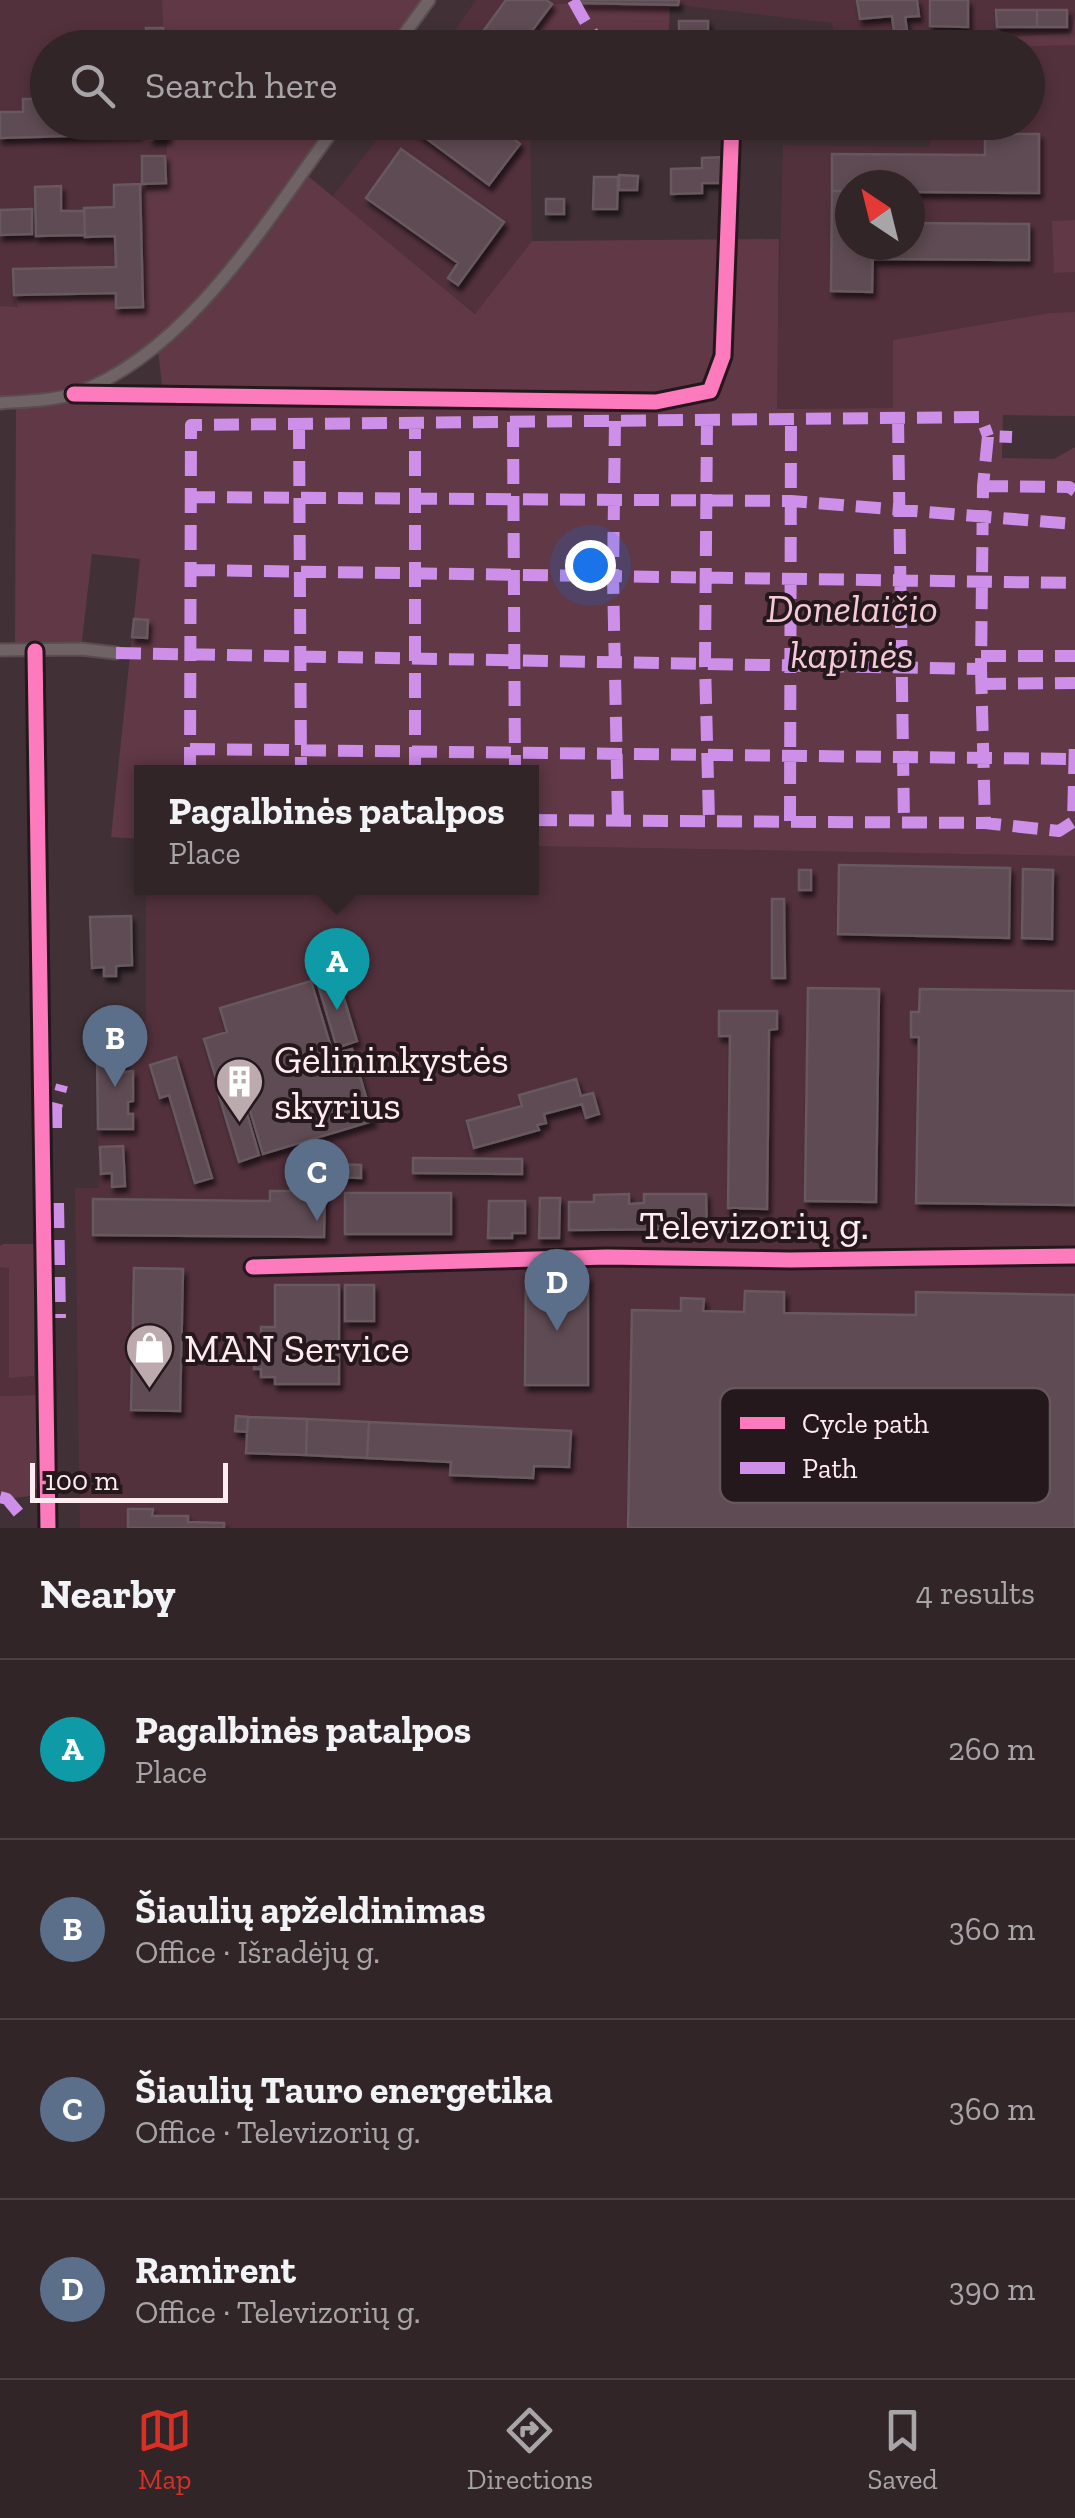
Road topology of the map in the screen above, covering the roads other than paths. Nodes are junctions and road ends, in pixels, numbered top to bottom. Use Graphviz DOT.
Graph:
graph roads {
  1 [pos="430,0"];
  2 [pos="408,30"];
  3 [pos="326,140"];
  4 [pos="731,140"];
  5 [pos="74,394"];
  6 [pos="0,403"];
  7 [pos="0,650"];
  8 [pos="36,650"];
  9 [pos="116,653"];
  10 [pos="1075,1256"];
  11 [pos="253,1266"];
  12 [pos="48,1528"];
  1 -- 2 [label="street"];
  3 -- 5 [label="street"];
  4 -- 5 [label="street"];
  5 -- 6 [label="street"];
  7 -- 8 [label="street"];
  8 -- 9 [label="street"];
  8 -- 12 [label="street"];
  10 -- 11 [label="street, Televizorių g."];
}
